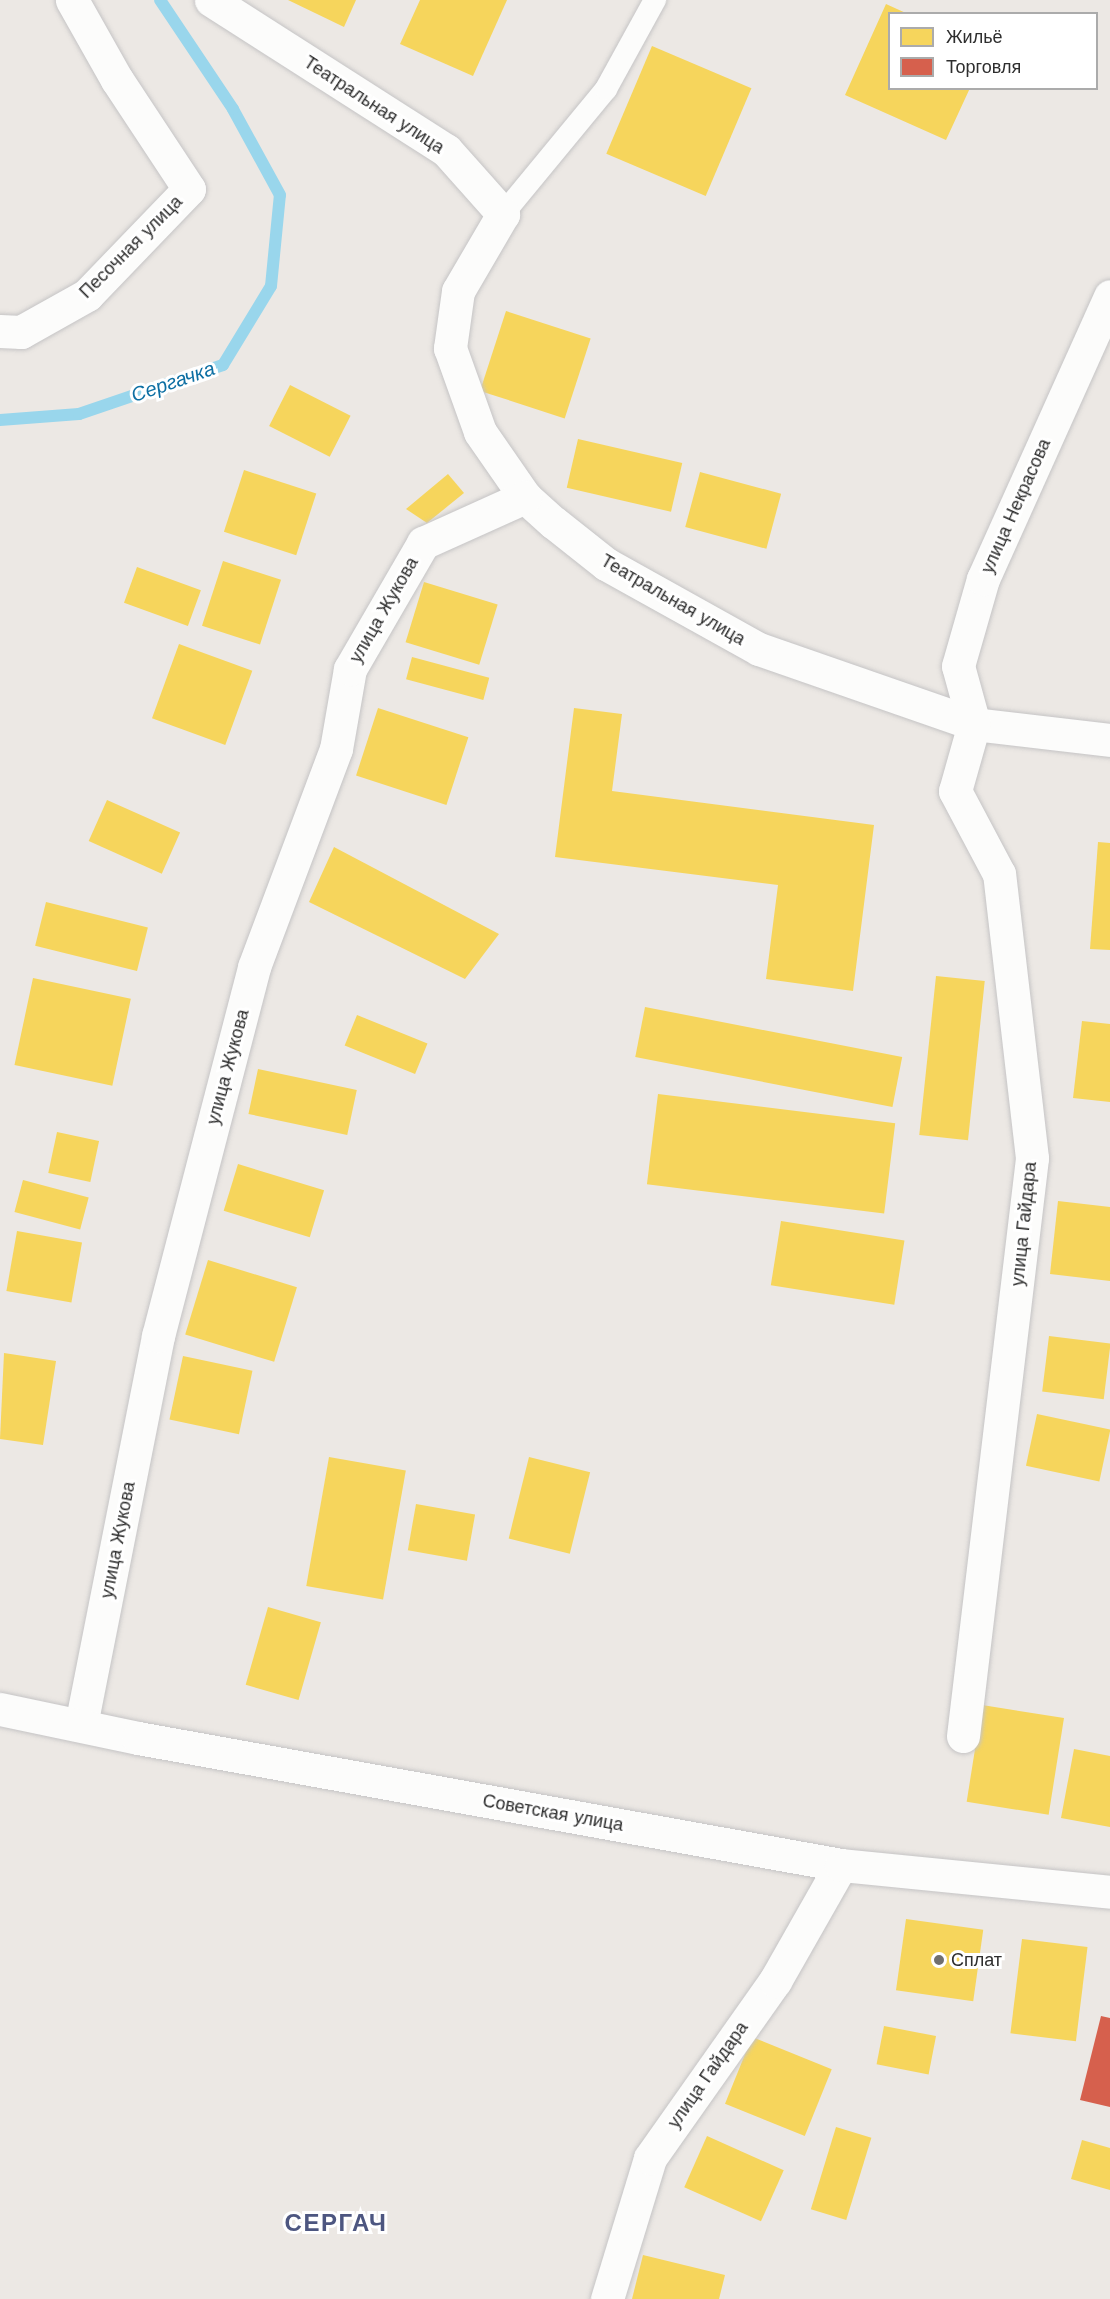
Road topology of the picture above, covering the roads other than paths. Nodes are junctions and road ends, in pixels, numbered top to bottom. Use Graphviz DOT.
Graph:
graph roads {
  1 [pos="72,0"];
  2 [pos="212,0"];
  3 [pos="655,0"];
  4 [pos="503,214"];
  5 [pos="1110,296"];
  6 [pos="0,331"];
  7 [pos="525,497"];
  8 [pos="974,724"];
  9 [pos="1110,740"];
  10 [pos="0,1709"];
  11 [pos="81,1725"];
  12 [pos="963,1736"];
  13 [pos="841,1865"];
  14 [pos="1110,1892"];
  15 [pos="607,2299"];
  1 -- 6 [label="street, Песочная улица"];
  2 -- 4 [label="street, Театральная улица"];
  3 -- 4 [label="lane"];
  4 -- 7 [label="street, Театральная улица"];
  5 -- 8 [label="street, улица Некрасова"];
  7 -- 8 [label="street, Театральная улица"];
  7 -- 11 [label="street, улица Жукова"];
  8 -- 9 [label="street, Театральная улица"];
  8 -- 12 [label="street, улица Гайдара"];
  10 -- 11 [label="street, Советская улица"];
  11 -- 13 [label="street, Советская улица"];
  13 -- 14 [label="street, Советская улица"];
  13 -- 15 [label="street, улица Гайдара"];
}
